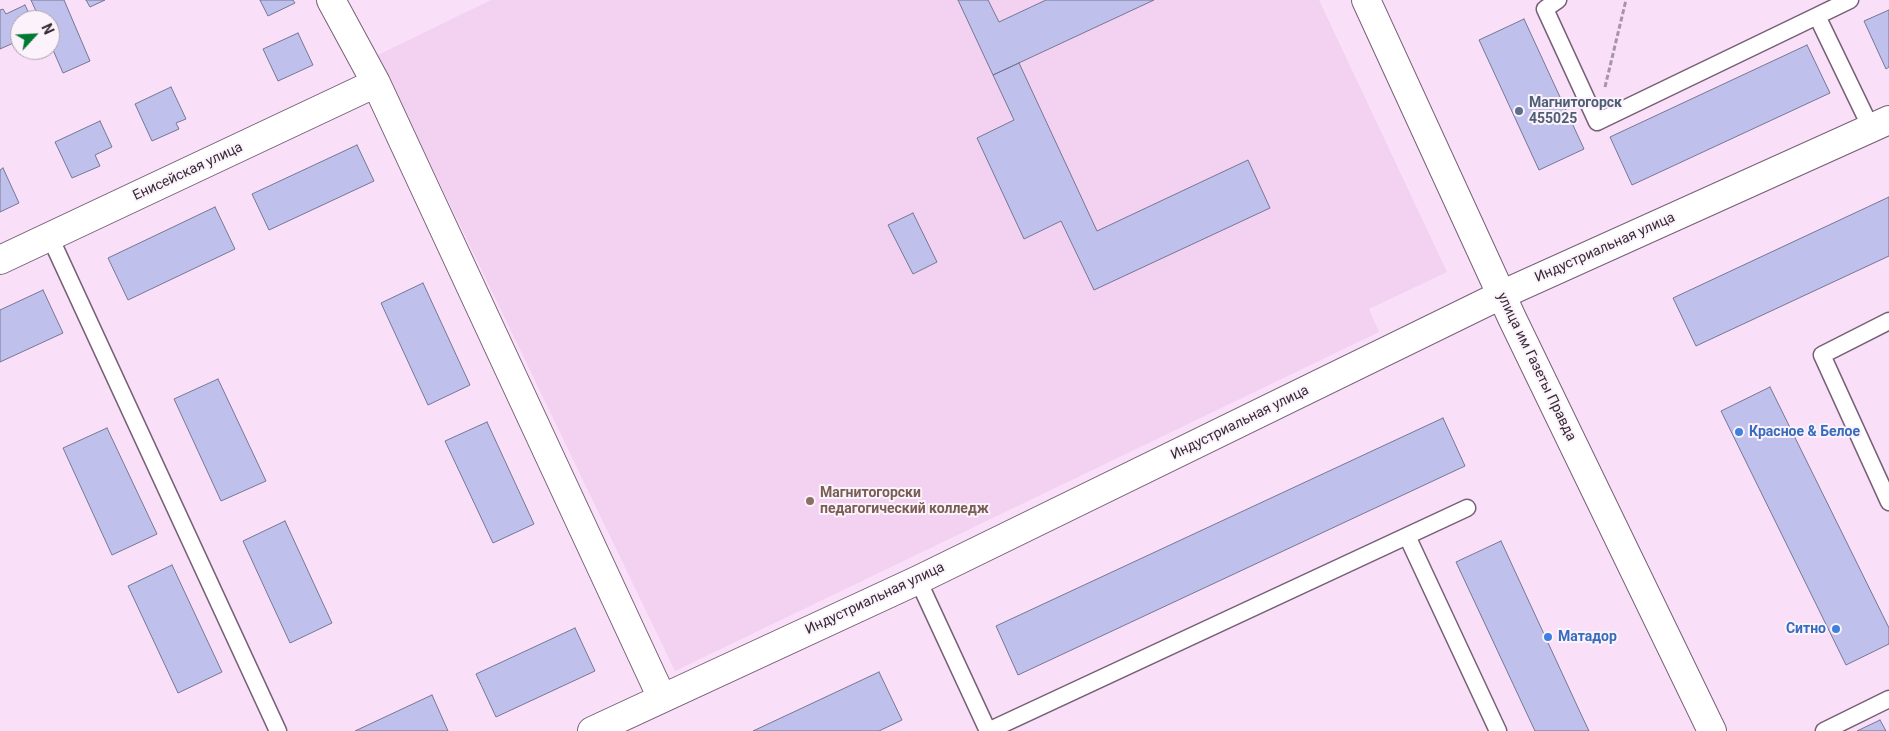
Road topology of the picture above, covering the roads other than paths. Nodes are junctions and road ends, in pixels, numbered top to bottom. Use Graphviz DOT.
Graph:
graph roads {
  1 [pos="331,0"];
  2 [pos="1366,0"];
  3 [pos="1558,0"];
  4 [pos="1850,0"];
  5 [pos="1817,16"];
  6 [pos="376,83"];
  7 [pos="1880,124"];
  8 [pos="50,237"];
  9 [pos="0,260"];
  10 [pos="1501,295"];
  11 [pos="1889,321"];
  12 [pos="1889,502"];
  13 [pos="1467,508"];
  14 [pos="1407,536"];
  15 [pos="918,580"];
  16 [pos="662,698"];
  17 [pos="1889,698"];
  18 [pos="278,731"];
  19 [pos="592,731"];
  20 [pos="988,731"];
  21 [pos="1498,731"];
  22 [pos="1712,731"];
  23 [pos="1824,731"];
  1 -- 6 [label="street"];
  2 -- 10 [label="street, улица им Газеты Правда"];
  3 -- 5 [label="lane"];
  4 -- 5 [label="lane"];
  5 -- 7 [label="lane"];
  6 -- 8 [label="street, Енисейская улица"];
  6 -- 16 [label="street"];
  7 -- 10 [label="street, Индустриальная улица"];
  8 -- 9 [label="street, Енисейская улица"];
  8 -- 18 [label="lane"];
  10 -- 15 [label="street, Индустриальная улица"];
  10 -- 22 [label="street, улица им Газеты Правда"];
  11 -- 12 [label="lane"];
  13 -- 14 [label="lane"];
  14 -- 20 [label="lane"];
  14 -- 21 [label="lane"];
  15 -- 16 [label="street, Индустриальная улица"];
  15 -- 20 [label="lane"];
  16 -- 19 [label="street, Индустриальная улица"];
  17 -- 23 [label="lane"];
}
